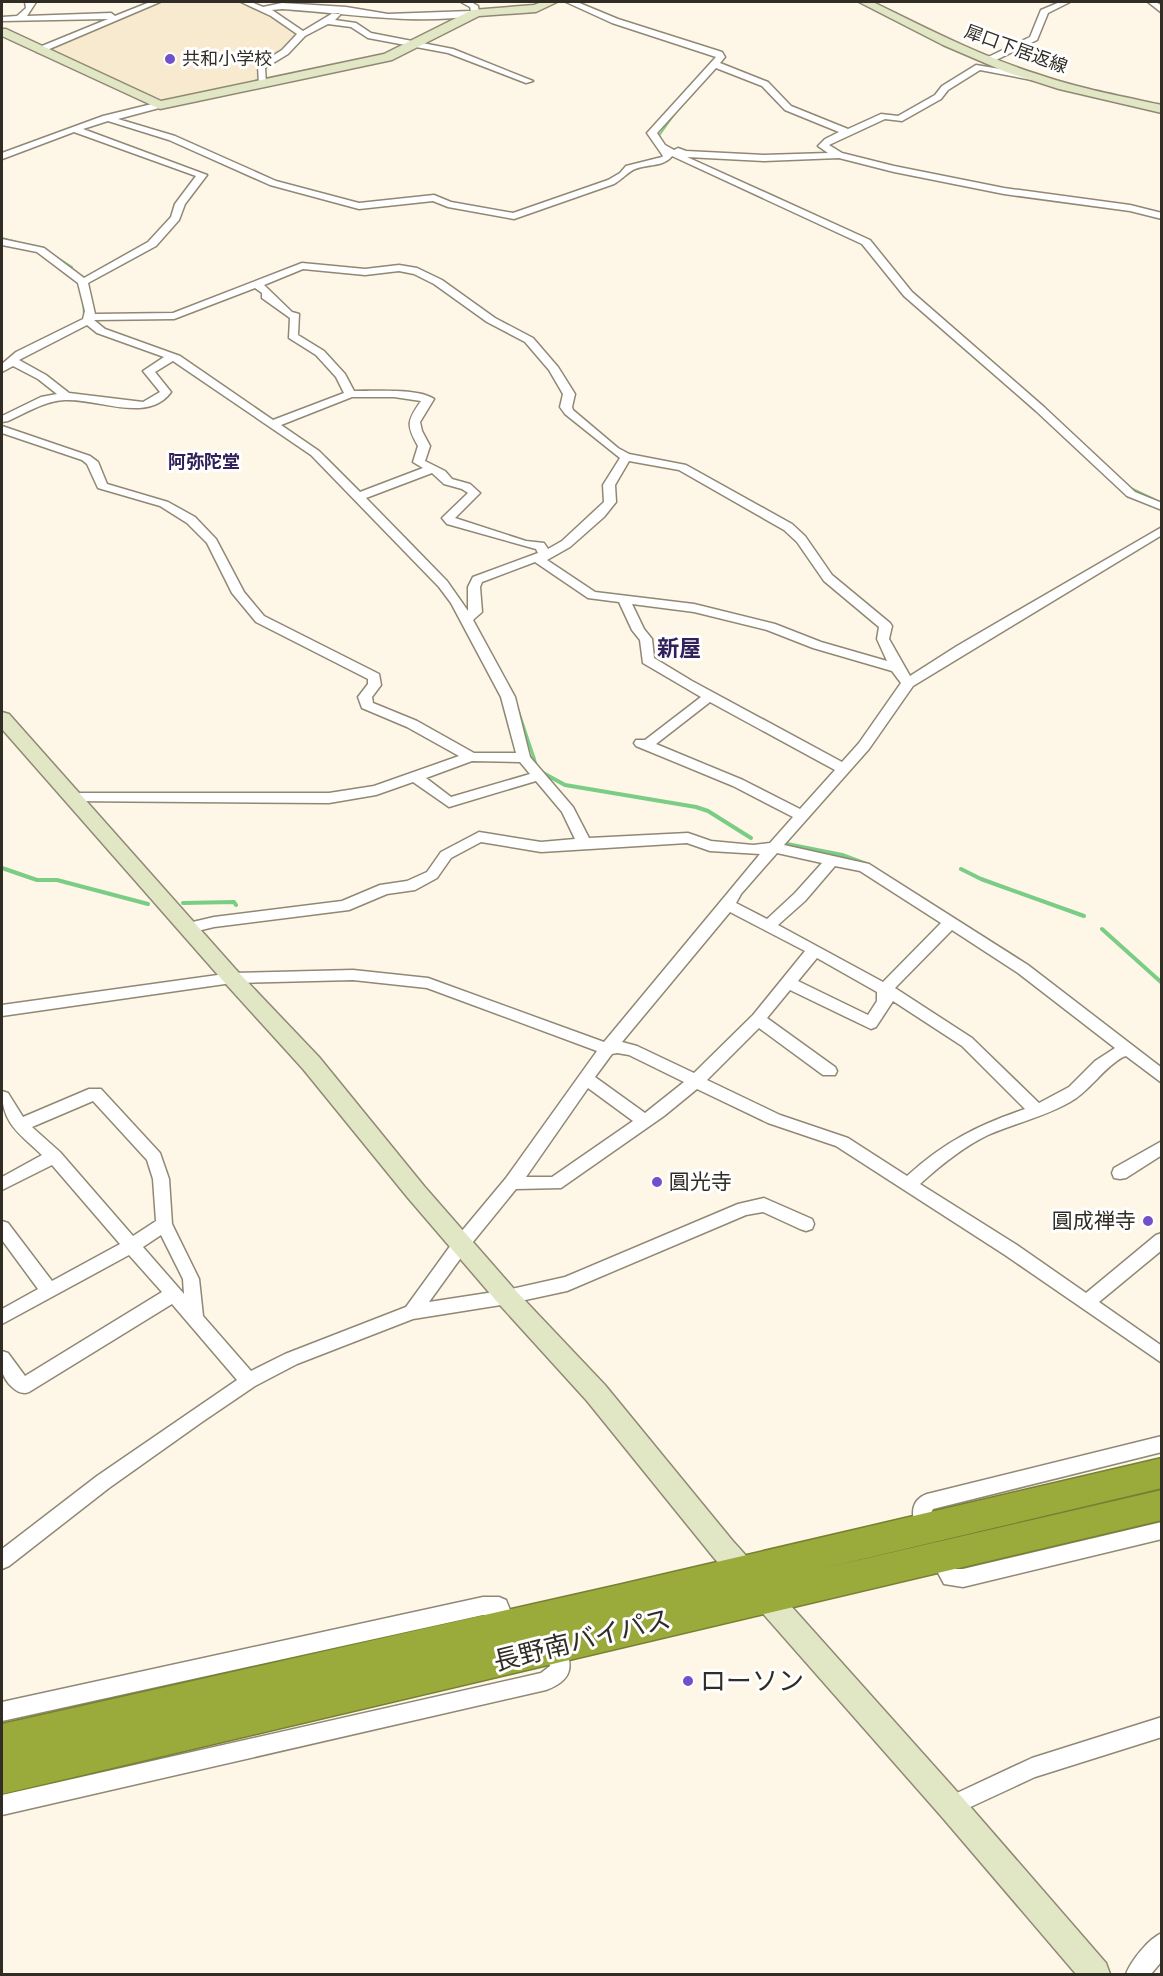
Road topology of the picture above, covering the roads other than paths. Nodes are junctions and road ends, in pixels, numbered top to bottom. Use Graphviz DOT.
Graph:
graph roads {
  1 [pos="32,2"];
  2 [pos="156,2"];
  3 [pos="245,2"];
  4 [pos="465,2"];
  5 [pos="551,2"];
  6 [pos="570,2"];
  7 [pos="865,2"];
  8 [pos="1066,2"];
  9 [pos="1152,2"];
  10 [pos="264,9"];
  11 [pos="346,10"];
  12 [pos="1161,11"];
  13 [pos="476,13"];
  14 [pos="120,16"];
  15 [pos="19,19"];
  16 [pos="2,20"];
  17 [pos="328,21"];
  18 [pos="2,32"];
  19 [pos="302,34"];
  20 [pos="415,44"];
  21 [pos="40,50"];
  22 [pos="989,60"];
  23 [pos="717,65"];
  24 [pos="1032,77"];
  25 [pos="529,81"];
  26 [pos="262,84"];
  27 [pos="160,105"];
  28 [pos="1161,110"];
  29 [pos="106,118"];
  30 [pos="74,129"];
  31 [pos="848,132"];
  32 [pos="662,146"];
  33 [pos="839,155"];
  34 [pos="2,156"];
  35 [pos="1161,216"];
  36 [pos="2,242"];
  37 [pos="83,282"];
  38 [pos="256,284"];
  39 [pos="88,319"];
  40 [pos="173,357"];
  41 [pos="12,361"];
  42 [pos="2,369"];
  43 [pos="351,394"];
  44 [pos="66,396"];
  45 [pos="2,422"];
  46 [pos="272,424"];
  47 [pos="626,457"];
  48 [pos="432,469"];
  49 [pos="359,497"];
  50 [pos="1161,507"];
  51 [pos="1161,530"];
  52 [pos="545,554"];
  53 [pos="624,599"];
  54 [pos="465,619"];
  55 [pos="897,668"];
  56 [pos="908,683"];
  57 [pos="710,696"];
  58 [pos="2,718"];
  59 [pos="471,757"];
  60 [pos="524,758"];
  61 [pos="842,768"];
  62 [pos="416,777"];
  63 [pos="538,777"];
  64 [pos="73,798"];
  65 [pos="801,816"];
  66 [pos="584,843"];
  67 [pos="773,848"];
  68 [pos="833,859"];
  69 [pos="728,905"];
  70 [pos="950,923"];
  71 [pos="769,925"];
  72 [pos="189,928"];
  73 [pos="815,950"];
  74 [pos="232,978"];
  75 [pos="788,983"];
  76 [pos="885,989"];
  77 [pos="2,1010"];
  78 [pos="758,1019"];
  79 [pos="607,1049"];
  80 [pos="1128,1049"];
  81 [pos="829,1071"];
  82 [pos="1161,1077"];
  83 [pos="586,1079"];
  84 [pos="696,1081"];
  85 [pos="2,1097"];
  86 [pos="1037,1111"];
  87 [pos="644,1120"];
  88 [pos="20,1125"];
  89 [pos="1159,1152"];
  90 [pos="54,1156"];
  91 [pos="1120,1173"];
  92 [pos="512,1183"];
  93 [pos="2,1184"];
  94 [pos="909,1184"];
  95 [pos="164,1224"];
  96 [pos="806,1224"];
  97 [pos="5,1238"];
  98 [pos="1161,1240"];
  99 [pos="462,1244"];
  100 [pos="132,1245"];
  101 [pos="50,1292"];
  102 [pos="175,1293"];
  103 [pos="507,1297"];
  104 [pos="1085,1303"];
  105 [pos="412,1312"];
  106 [pos="2,1317"];
  107 [pos="195,1319"];
  108 [pos="1161,1356"];
  109 [pos="2,1358"];
  110 [pos="249,1381"];
  111 [pos="1161,1443"];
  112 [pos="1161,1473"];
  113 [pos="1161,1505"];
  114 [pos="1161,1530"];
  115 [pos="932,1542"];
  116 [pos="2,1560"];
  117 [pos="743,1570"];
  118 [pos="766,1596"];
  119 [pos="506,1625"];
  120 [pos="556,1648"];
  121 [pos="2,1712"];
  122 [pos="1161,1727"];
  123 [pos="2,1742"];
  124 [pos="2,1776"];
  125 [pos="2,1805"];
  126 [pos="951,1806"];
  127 [pos="1161,1944"];
  128 [pos="1095,1974"];
  129 [pos="1137,1974"];
  1 -- 15 [label="street"];
  2 -- 14 [label="street"];
  3 -- 10 [label="street"];
  4 -- 13 [label="street"];
  5 -- 13 [label="street"];
  6 -- 23 [label="street"];
  7 -- 22 [label="street, 犀口下居返線"];
  8 -- 22 [label="street"];
  9 -- 12 [label="street"];
  10 -- 11 [label="street"];
  10 -- 19 [label="street"];
  11 -- 13 [label="street"];
  11 -- 17 [label="street"];
  13 -- 20 [label="street"];
  14 -- 15 [label="street"];
  14 -- 21 [label="street"];
  15 -- 16 [label="street"];
  17 -- 19 [label="street"];
  17 -- 20 [label="street"];
  18 -- 21 [label="street"];
  19 -- 26 [label="street"];
  20 -- 25 [label="street"];
  20 -- 26 [label="street"];
  21 -- 27 [label="street"];
  22 -- 24 [label="street, 犀口下居返線"];
  23 -- 31 [label="street"];
  23 -- 32 [label="street"];
  24 -- 28 [label="street, 犀口下居返線"];
  24 -- 31 [label="street"];
  26 -- 27 [label="street"];
  27 -- 29 [label="street"];
  29 -- 30 [label="street"];
  29 -- 32 [label="street"];
  30 -- 34 [label="street"];
  30 -- 37 [label="street"];
  31 -- 33 [label="street"];
  32 -- 33 [label="street"];
  32 -- 50 [label="street"];
  33 -- 35 [label="street"];
  36 -- 37 [label="street"];
  37 -- 39 [label="street"];
  38 -- 39 [label="street"];
  38 -- 43 [label="street"];
  38 -- 47 [label="street"];
  39 -- 40 [label="street"];
  39 -- 41 [label="street"];
  40 -- 44 [label="street"];
  40 -- 46 [label="street"];
  41 -- 42 [label="street"];
  41 -- 44 [label="street"];
  43 -- 46 [label="street"];
  43 -- 48 [label="street"];
  44 -- 45 [label="street"];
  45 -- 59 [label="street"];
  46 -- 49 [label="street"];
  47 -- 52 [label="street"];
  47 -- 55 [label="street"];
  48 -- 49 [label="street"];
  48 -- 52 [label="street"];
  49 -- 54 [label="street"];
  51 -- 56 [label="street"];
  52 -- 53 [label="street"];
  52 -- 54 [label="street"];
  53 -- 55 [label="street"];
  53 -- 57 [label="street"];
  54 -- 60 [label="street"];
  55 -- 56 [label="street"];
  56 -- 61 [label="street"];
  57 -- 61 [label="street"];
  57 -- 65 [label="street"];
  58 -- 64 [label="street"];
  59 -- 60 [label="street"];
  59 -- 62 [label="street"];
  60 -- 63 [label="street"];
  61 -- 65 [label="street"];
  62 -- 63 [label="street"];
  62 -- 64 [label="street"];
  63 -- 66 [label="street"];
  64 -- 72 [label="street"];
  65 -- 67 [label="street"];
  66 -- 67 [label="street"];
  66 -- 72 [label="street"];
  67 -- 68 [label="street"];
  67 -- 69 [label="street"];
  68 -- 70 [label="street"];
  68 -- 71 [label="street"];
  69 -- 71 [label="street"];
  69 -- 79 [label="street"];
  70 -- 76 [label="street"];
  70 -- 80 [label="street"];
  71 -- 73 [label="street"];
  72 -- 74 [label="street"];
  73 -- 75 [label="street"];
  73 -- 76 [label="street"];
  74 -- 77 [label="street"];
  74 -- 79 [label="street"];
  74 -- 99 [label="street"];
  75 -- 76 [label="street"];
  75 -- 78 [label="street"];
  76 -- 86 [label="street"];
  78 -- 81 [label="street"];
  78 -- 84 [label="street"];
  79 -- 83 [label="street"];
  79 -- 84 [label="street"];
  80 -- 82 [label="street"];
  80 -- 86 [label="street"];
  83 -- 87 [label="street"];
  83 -- 92 [label="street"];
  84 -- 87 [label="street"];
  84 -- 94 [label="street"];
  85 -- 88 [label="street"];
  86 -- 94 [label="street"];
  87 -- 92 [label="street"];
  88 -- 90 [label="street"];
  88 -- 95 [label="street"];
  89 -- 91 [label="street"];
  90 -- 93 [label="street"];
  90 -- 100 [label="street"];
  92 -- 99 [label="street"];
  94 -- 104 [label="street"];
  95 -- 100 [label="street"];
  95 -- 107 [label="street"];
  96 -- 103 [label="street"];
  97 -- 101 [label="street"];
  98 -- 104 [label="street"];
  99 -- 103 [label="street"];
  99 -- 105 [label="street"];
  100 -- 101 [label="street"];
  100 -- 102 [label="street"];
  101 -- 106 [label="street"];
  102 -- 107 [label="street"];
  102 -- 109 [label="street"];
  103 -- 105 [label="street"];
  103 -- 117 [label="street"];
  104 -- 108 [label="street"];
  105 -- 110 [label="street"];
  107 -- 110 [label="street"];
  110 -- 116 [label="street"];
  111 -- 115 [label="street"];
  112 -- 115 [label="highway, 長野南バイパス"];
  113 -- 115 [label="highway, 長野南バイパス"];
  114 -- 115 [label="street"];
  115 -- 117 [label="highway, 長野南バイパス"];
  115 -- 118 [label="highway, 長野南バイパス"];
  117 -- 118 [label="street"];
  117 -- 119 [label="highway, 長野南バイパス"];
  118 -- 120 [label="highway, 長野南バイパス"];
  118 -- 126 [label="street"];
  119 -- 121 [label="street"];
  119 -- 123 [label="highway, 長野南バイパス"];
  120 -- 124 [label="highway, 長野南バイパス"];
  120 -- 125 [label="street"];
  122 -- 126 [label="street"];
  126 -- 128 [label="street"];
  127 -- 129 [label="street"];
}
